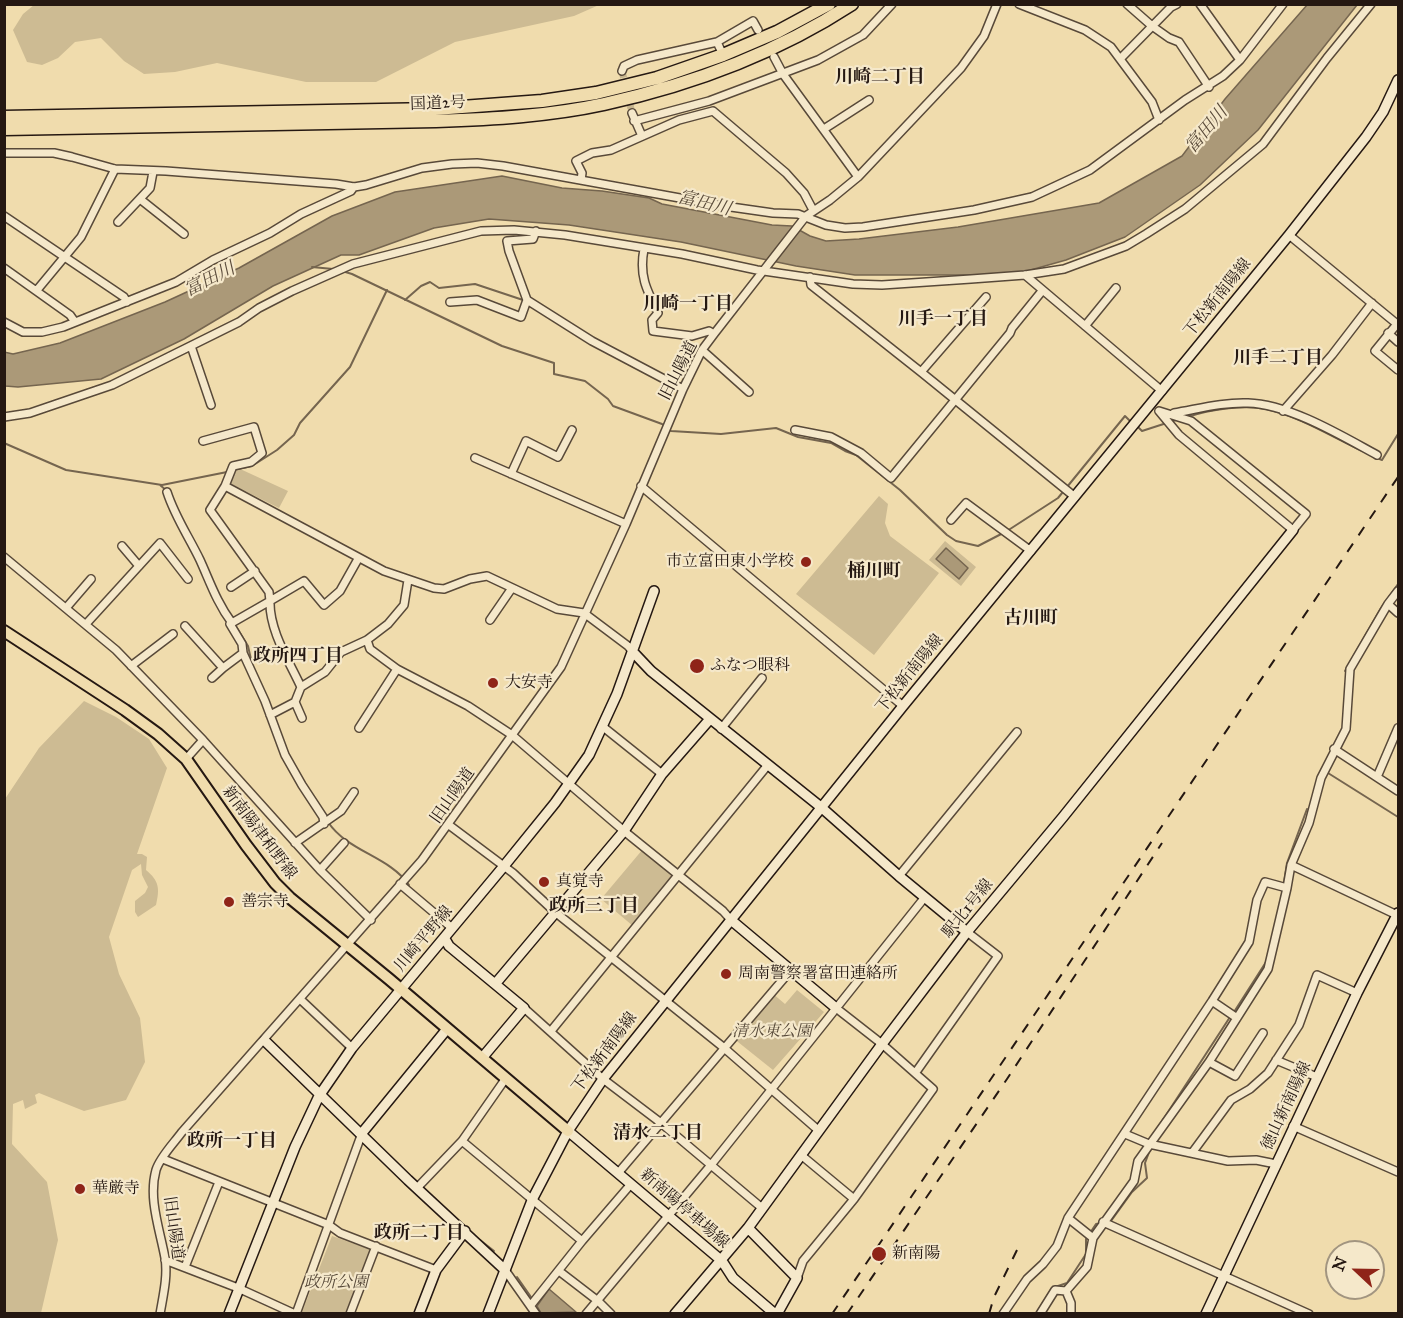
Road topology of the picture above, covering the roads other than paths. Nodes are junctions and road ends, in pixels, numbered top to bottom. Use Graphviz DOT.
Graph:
graph roads {
  1 [pos="829,4"];
  2 [pos="852,4"];
  3 [pos="892,4"];
  4 [pos="998,4"];
  5 [pos="1020,4"];
  6 [pos="1127,4"];
  7 [pos="1177,4"];
  8 [pos="1200,4"];
  9 [pos="1284,4"];
  10 [pos="1371,4"];
  11 [pos="1152,26"];
  12 [pos="758,30"];
  13 [pos="717,42"];
  14 [pos="723,55"];
  15 [pos="774,57"];
  16 [pos="1121,58"];
  17 [pos="1240,60"];
  18 [pos="622,71"];
  19 [pos="783,74"];
  20 [pos="1398,80"];
  21 [pos="1209,87"];
  22 [pos="869,100"];
  23 [pos="4,117"];
  24 [pos="1159,120"];
  25 [pos="4,129"];
  26 [pos="824,129"];
  27 [pos="642,136"];
  28 [pos="4,153"];
  29 [pos="116,169"];
  30 [pos="153,172"];
  31 [pos="858,177"];
  32 [pos="581,180"];
  33 [pos="354,187"];
  34 [pos="140,199"];
  35 [pos="813,210"];
  36 [pos="4,216"];
  37 [pos="803,218"];
  38 [pos="118,222"];
  39 [pos="536,231"];
  40 [pos="184,234"];
  41 [pos="1289,235"];
  42 [pos="644,249"];
  43 [pos="65,255"];
  44 [pos="4,268"];
  45 [pos="763,270"];
  46 [pos="1025,275"];
  47 [pos="810,277"];
  48 [pos="1116,288"];
  49 [pos="37,290"];
  50 [pos="1042,291"];
  51 [pos="986,297"];
  52 [pos="527,300"];
  53 [pos="127,302"];
  54 [pos="450,302"];
  55 [pos="1372,303"];
  56 [pos="4,322"];
  57 [pos="75,322"];
  58 [pos="1085,326"];
  59 [pos="1388,333"];
  60 [pos="714,334"];
  61 [pos="1398,342"];
  62 [pos="191,346"];
  63 [pos="702,350"];
  64 [pos="1398,370"];
  65 [pos="921,372"];
  66 [pos="683,389"];
  67 [pos="1162,391"];
  68 [pos="749,392"];
  69 [pos="954,399"];
  70 [pos="211,405"];
  71 [pos="1155,408"];
  72 [pos="1283,411"];
  73 [pos="1171,414"];
  74 [pos="4,417"];
  75 [pos="572,430"];
  76 [pos="795,430"];
  77 [pos="203,441"];
  78 [pos="1377,455"];
  79 [pos="475,458"];
  80 [pos="511,474"];
  81 [pos="225,486"];
  82 [pos="641,486"];
  83 [pos="167,492"];
  84 [pos="1075,497"];
  85 [pos="951,520"];
  86 [pos="626,524"];
  87 [pos="1293,530"];
  88 [pos="122,546"];
  89 [pos="1031,551"];
  90 [pos="4,557"];
  91 [pos="358,559"];
  92 [pos="139,566"];
  93 [pos="255,571"];
  94 [pos="91,579"];
  95 [pos="188,579"];
  96 [pos="408,580"];
  97 [pos="231,587"];
  98 [pos="512,588"];
  99 [pos="654,591"];
  100 [pos="1398,591"];
  101 [pos="270,601"];
  102 [pos="1388,604"];
  103 [pos="66,608"];
  104 [pos="1398,613"];
  105 [pos="584,614"];
  106 [pos="490,620"];
  107 [pos="232,623"];
  108 [pos="86,624"];
  109 [pos="185,626"];
  110 [pos="4,631"];
  111 [pos="168,635"];
  112 [pos="367,640"];
  113 [pos="633,652"];
  114 [pos="243,653"];
  115 [pos="131,666"];
  116 [pos="223,668"];
  117 [pos="397,669"];
  118 [pos="212,678"];
  119 [pos="762,678"];
  120 [pos="301,687"];
  121 [pos="295,702"];
  122 [pos="903,706"];
  123 [pos="270,715"];
  124 [pos="302,718"];
  125 [pos="710,719"];
  126 [pos="602,726"];
  127 [pos="359,728"];
  128 [pos="1398,728"];
  129 [pos="722,729"];
  130 [pos="1017,732"];
  131 [pos="512,735"];
  132 [pos="203,740"];
  133 [pos="1334,749"];
  134 [pos="186,759"];
  135 [pos="767,766"];
  136 [pos="662,774"];
  137 [pos="1377,777"];
  138 [pos="568,784"];
  139 [pos="1398,791"];
  140 [pos="354,792"];
  141 [pos="822,808"];
  142 [pos="324,824"];
  143 [pos="449,825"];
  144 [pos="624,831"];
  145 [pos="295,843"];
  146 [pos="344,843"];
  147 [pos="1291,865"];
  148 [pos="504,866"];
  149 [pos="320,870"];
  150 [pos="680,876"];
  151 [pos="899,876"];
  152 [pos="400,884"];
  153 [pos="1287,888"];
  154 [pos="925,897"];
  155 [pos="555,912"];
  156 [pos="1398,914"];
  157 [pos="371,920"];
  158 [pos="731,920"];
  159 [pos="452,928"];
  160 [pos="967,932"];
  161 [pos="444,939"];
  162 [pos="348,945"];
  163 [pos="612,958"];
  164 [pos="790,970"];
  165 [pos="496,983"];
  166 [pos="401,990"];
  167 [pos="1357,993"];
  168 [pos="300,999"];
  169 [pos="664,1000"];
  170 [pos="1212,1001"];
  171 [pos="524,1008"];
  172 [pos="836,1008"];
  173 [pos="1237,1018"];
  174 [pos="447,1029"];
  175 [pos="551,1030"];
  176 [pos="1263,1033"];
  177 [pos="264,1041"];
  178 [pos="882,1044"];
  179 [pos="723,1047"];
  180 [pos="352,1048"];
  181 [pos="482,1058"];
  182 [pos="1276,1060"];
  183 [pos="1209,1062"];
  184 [pos="916,1072"];
  185 [pos="1317,1077"];
  186 [pos="506,1078"];
  187 [pos="603,1079"];
  188 [pos="771,1091"];
  189 [pos="319,1095"];
  190 [pos="661,1123"];
  191 [pos="1293,1126"];
  192 [pos="818,1130"];
  193 [pos="568,1131"];
  194 [pos="362,1133"];
  195 [pos="1125,1134"];
  196 [pos="462,1141"];
  197 [pos="1149,1144"];
  198 [pos="1192,1154"];
  199 [pos="801,1155"];
  200 [pos="163,1159"];
  201 [pos="1276,1164"];
  202 [pos="711,1165"];
  203 [pos="1398,1172"];
  204 [pos="619,1173"];
  205 [pos="219,1182"];
  206 [pos="631,1184"];
  207 [pos="417,1188"];
  208 [pos="533,1198"];
  209 [pos="854,1199"];
  210 [pos="274,1202"];
  211 [pos="762,1208"];
  212 [pos="669,1216"];
  213 [pos="1068,1218"];
  214 [pos="1103,1222"];
  215 [pos="328,1225"];
  216 [pos="748,1228"];
  217 [pos="465,1232"];
  218 [pos="1093,1238"];
  219 [pos="582,1241"];
  220 [pos="376,1246"];
  221 [pos="165,1260"];
  222 [pos="722,1261"];
  223 [pos="186,1267"];
  224 [pos="436,1270"];
  225 [pos="505,1270"];
  226 [pos="559,1271"];
  227 [pos="1224,1276"];
  228 [pos="797,1278"];
  229 [pos="238,1288"];
  230 [pos="1066,1291"];
  231 [pos="598,1301"];
  232 [pos="531,1305"];
  233 [pos="160,1314"];
  234 [pos="229,1314"];
  235 [pos="295,1314"];
  236 [pos="350,1314"];
  237 [pos="420,1314"];
  238 [pos="488,1314"];
  239 [pos="536,1314"];
  240 [pos="586,1314"];
  241 [pos="611,1314"];
  242 [pos="675,1314"];
  243 [pos="776,1314"];
  244 [pos="1003,1314"];
  245 [pos="1040,1314"];
  246 [pos="1071,1314"];
  247 [pos="1206,1314"];
  248 [pos="1309,1314"];
  1 -- 14 [label="highway, 国道2号"];
  2 -- 25 [label="highway, 国道2号"];
  3 -- 19 [label="street"];
  4 -- 31 [label="street"];
  5 -- 16 [label="street"];
  6 -- 11 [label="street"];
  7 -- 11 [label="street"];
  8 -- 17 [label="street"];
  9 -- 17 [label="street"];
  10 -- 46 [label="street"];
  11 -- 16 [label="street"];
  11 -- 21 [label="street"];
  12 -- 13 [label="street"];
  13 -- 14 [label="street"];
  13 -- 18 [label="street"];
  14 -- 23 [label="highway, 国道2号"];
  15 -- 19 [label="street"];
  16 -- 24 [label="street"];
  17 -- 21 [label="street"];
  19 -- 26 [label="street"];
  19 -- 27 [label="street"];
  20 -- 41 [label="street, 下松新南陽線"];
  21 -- 24 [label="street"];
  22 -- 26 [label="street"];
  24 -- 37 [label="street"];
  26 -- 31 [label="street"];
  27 -- 32 [label="street"];
  27 -- 35 [label="street"];
  28 -- 29 [label="street"];
  29 -- 30 [label="street"];
  29 -- 43 [label="street"];
  30 -- 33 [label="street"];
  30 -- 34 [label="street"];
  31 -- 35 [label="street"];
  32 -- 33 [label="street"];
  32 -- 37 [label="street"];
  33 -- 53 [label="street"];
  34 -- 38 [label="street"];
  34 -- 40 [label="street"];
  35 -- 37 [label="street"];
  36 -- 43 [label="street"];
  37 -- 45 [label="street, 旧山陽道"];
  39 -- 42 [label="street"];
  39 -- 52 [label="street"];
  39 -- 62 [label="street"];
  41 -- 55 [label="street"];
  41 -- 67 [label="street, 下松新南陽線"];
  42 -- 45 [label="street"];
  42 -- 60 [label="street"];
  43 -- 49 [label="street"];
  43 -- 53 [label="street"];
  44 -- 49 [label="street"];
  45 -- 47 [label="street"];
  45 -- 60 [label="street, 旧山陽道"];
  46 -- 47 [label="street"];
  46 -- 50 [label="street"];
  47 -- 65 [label="street"];
  48 -- 58 [label="street"];
  49 -- 57 [label="street"];
  50 -- 58 [label="street"];
  50 -- 69 [label="street"];
  51 -- 65 [label="street"];
  52 -- 54 [label="street"];
  52 -- 66 [label="street"];
  53 -- 57 [label="street"];
  55 -- 59 [label="street"];
  55 -- 72 [label="street"];
  56 -- 57 [label="street"];
  58 -- 67 [label="street"];
  59 -- 61 [label="street"];
  59 -- 64 [label="street"];
  60 -- 63 [label="street, 旧山陽道"];
  62 -- 70 [label="street"];
  62 -- 74 [label="street"];
  63 -- 66 [label="street, 旧山陽道"];
  63 -- 68 [label="street"];
  65 -- 69 [label="street"];
  66 -- 82 [label="street, 旧山陽道"];
  67 -- 71 [label="street, 下松新南陽線"];
  69 -- 76 [label="street"];
  69 -- 84 [label="street"];
  71 -- 73 [label="street"];
  71 -- 84 [label="street, 下松新南陽線"];
  71 -- 87 [label="street"];
  72 -- 73 [label="street"];
  72 -- 78 [label="street"];
  73 -- 87 [label="street"];
  75 -- 80 [label="street"];
  77 -- 81 [label="street"];
  79 -- 80 [label="street"];
  80 -- 86 [label="street"];
  81 -- 91 [label="street"];
  81 -- 93 [label="street"];
  82 -- 86 [label="street, 旧山陽道"];
  82 -- 122 [label="street"];
  83 -- 107 [label="street"];
  84 -- 89 [label="street, 下松新南陽線"];
  85 -- 89 [label="street"];
  86 -- 105 [label="street, 旧山陽道"];
  87 -- 160 [label="street, 駅北1号線"];
  88 -- 92 [label="street"];
  89 -- 122 [label="street, 下松新南陽線"];
  90 -- 103 [label="street"];
  91 -- 96 [label="street"];
  91 -- 101 [label="street"];
  92 -- 95 [label="street"];
  92 -- 108 [label="street"];
  93 -- 97 [label="street"];
  93 -- 101 [label="street"];
  94 -- 103 [label="street"];
  96 -- 98 [label="street"];
  96 -- 112 [label="street"];
  98 -- 105 [label="street"];
  98 -- 106 [label="street"];
  99 -- 113 [label="street, 川崎平野線"];
  100 -- 102 [label="street"];
  101 -- 107 [label="street"];
  101 -- 120 [label="street"];
  102 -- 104 [label="street"];
  102 -- 133 [label="street"];
  103 -- 108 [label="street"];
  105 -- 113 [label="street"];
  105 -- 131 [label="street, 旧山陽道"];
  107 -- 114 [label="street"];
  108 -- 115 [label="street"];
  109 -- 116 [label="street"];
  110 -- 134 [label="main road, 新南陽津和野線"];
  111 -- 115 [label="street"];
  112 -- 117 [label="street"];
  112 -- 120 [label="street"];
  113 -- 125 [label="street"];
  113 -- 126 [label="street, 川崎平野線"];
  114 -- 116 [label="street"];
  114 -- 123 [label="street"];
  115 -- 132 [label="street"];
  116 -- 118 [label="street"];
  117 -- 127 [label="street"];
  117 -- 131 [label="street"];
  119 -- 129 [label="street"];
  120 -- 121 [label="street"];
  121 -- 123 [label="street"];
  121 -- 124 [label="street"];
  122 -- 141 [label="street, 下松新南陽線"];
  123 -- 142 [label="street"];
  125 -- 129 [label="street"];
  125 -- 136 [label="street"];
  126 -- 136 [label="street"];
  126 -- 138 [label="street, 川崎平野線"];
  128 -- 137 [label="street"];
  129 -- 135 [label="street"];
  130 -- 151 [label="street"];
  131 -- 138 [label="street"];
  131 -- 143 [label="street, 旧山陽道"];
  132 -- 134 [label="street"];
  132 -- 145 [label="street"];
  133 -- 137 [label="street"];
  133 -- 147 [label="street"];
  134 -- 162 [label="main road, 新南陽津和野線"];
  135 -- 141 [label="street"];
  135 -- 150 [label="street"];
  136 -- 144 [label="street"];
  137 -- 139 [label="street"];
  138 -- 144 [label="street"];
  138 -- 148 [label="street, 川崎平野線"];
  140 -- 142 [label="street"];
  141 -- 151 [label="street"];
  141 -- 158 [label="street, 下松新南陽線"];
  142 -- 145 [label="street"];
  143 -- 148 [label="street"];
  143 -- 152 [label="street, 旧山陽道"];
  144 -- 150 [label="street"];
  144 -- 155 [label="street"];
  145 -- 149 [label="street"];
  146 -- 149 [label="street"];
  147 -- 153 [label="street"];
  147 -- 156 [label="street"];
  148 -- 155 [label="street"];
  148 -- 159 [label="street, 川崎平野線"];
  149 -- 157 [label="street"];
  150 -- 158 [label="street"];
  150 -- 163 [label="street"];
  151 -- 154 [label="street"];
  152 -- 157 [label="street, 旧山陽道"];
  152 -- 159 [label="street"];
  153 -- 170 [label="street"];
  153 -- 173 [label="street"];
  154 -- 160 [label="street"];
  154 -- 172 [label="street"];
  155 -- 163 [label="street"];
  155 -- 165 [label="street"];
  156 -- 167 [label="street, 徳山新南陽線"];
  157 -- 162 [label="street, 旧山陽道"];
  158 -- 164 [label="street"];
  158 -- 169 [label="street, 下松新南陽線"];
  159 -- 161 [label="street, 川崎平野線"];
  160 -- 178 [label="street, 駅北1号線"];
  160 -- 184 [label="street"];
  161 -- 165 [label="street"];
  161 -- 166 [label="street, 川崎平野線"];
  162 -- 166 [label="main road, 新南陽津和野線"];
  162 -- 168 [label="street, 旧山陽道"];
  163 -- 169 [label="street"];
  163 -- 175 [label="street"];
  164 -- 172 [label="street"];
  164 -- 179 [label="street"];
  165 -- 171 [label="street"];
  166 -- 174 [label="main road, 新南陽津和野線"];
  166 -- 180 [label="street, 川崎平野線"];
  167 -- 182 [label="street"];
  167 -- 185 [label="street, 徳山新南陽線"];
  168 -- 177 [label="street, 旧山陽道"];
  168 -- 180 [label="street"];
  169 -- 179 [label="street"];
  169 -- 187 [label="street, 下松新南陽線"];
  170 -- 173 [label="street"];
  170 -- 195 [label="street"];
  171 -- 175 [label="street"];
  171 -- 181 [label="street"];
  172 -- 178 [label="street"];
  172 -- 188 [label="street"];
  173 -- 183 [label="street"];
  174 -- 181 [label="main road, 新南陽津和野線"];
  174 -- 194 [label="street"];
  175 -- 187 [label="street"];
  176 -- 183 [label="street"];
  177 -- 189 [label="street"];
  177 -- 200 [label="street, 旧山陽道"];
  178 -- 184 [label="street"];
  178 -- 192 [label="street, 駅北1号線"];
  179 -- 188 [label="street"];
  179 -- 190 [label="street"];
  180 -- 189 [label="street, 川崎平野線"];
  181 -- 186 [label="main road, 新南陽津和野線"];
  182 -- 185 [label="street"];
  182 -- 198 [label="street"];
  183 -- 197 [label="street"];
  184 -- 209 [label="street"];
  185 -- 191 [label="street, 徳山新南陽線"];
  186 -- 193 [label="main road, 新南陽津和野線"];
  186 -- 196 [label="street"];
  187 -- 190 [label="street"];
  187 -- 193 [label="street, 下松新南陽線"];
  188 -- 192 [label="street"];
  188 -- 202 [label="street"];
  189 -- 194 [label="street"];
  189 -- 210 [label="street, 川崎平野線"];
  190 -- 202 [label="street"];
  190 -- 204 [label="street"];
  191 -- 201 [label="street, 徳山新南陽線"];
  191 -- 203 [label="street"];
  192 -- 199 [label="street, 駅北1号線"];
  193 -- 204 [label="street, 新南陽停車場線"];
  193 -- 208 [label="street, 下松新南陽線"];
  194 -- 207 [label="street"];
  194 -- 215 [label="street"];
  195 -- 197 [label="street"];
  195 -- 213 [label="street"];
  196 -- 207 [label="street"];
  196 -- 208 [label="street"];
  197 -- 198 [label="street"];
  197 -- 214 [label="street"];
  198 -- 201 [label="street"];
  199 -- 209 [label="street"];
  199 -- 211 [label="street, 駅北1号線"];
  200 -- 205 [label="street"];
  200 -- 221 [label="street, 旧山陽道"];
  201 -- 227 [label="street, 徳山新南陽線"];
  202 -- 211 [label="street"];
  202 -- 212 [label="street"];
  204 -- 206 [label="street, 新南陽停車場線"];
  205 -- 210 [label="street"];
  205 -- 223 [label="street"];
  206 -- 212 [label="street, 新南陽停車場線"];
  206 -- 219 [label="street"];
  207 -- 217 [label="street"];
  208 -- 219 [label="street"];
  208 -- 225 [label="street, 下松新南陽線"];
  209 -- 228 [label="street"];
  210 -- 215 [label="street"];
  210 -- 229 [label="street, 川崎平野線"];
  211 -- 216 [label="street, 駅北1号線"];
  212 -- 222 [label="street, 新南陽停車場線"];
  212 -- 231 [label="street"];
  213 -- 218 [label="street"];
  213 -- 244 [label="street"];
  214 -- 218 [label="street"];
  214 -- 227 [label="street"];
  215 -- 220 [label="street"];
  215 -- 235 [label="street"];
  216 -- 222 [label="street, 駅北1号線"];
  216 -- 228 [label="street"];
  217 -- 224 [label="street"];
  217 -- 225 [label="street"];
  218 -- 230 [label="street"];
  219 -- 226 [label="street"];
  220 -- 224 [label="street"];
  220 -- 236 [label="street"];
  221 -- 223 [label="street"];
  221 -- 233 [label="street, 旧山陽道"];
  222 -- 242 [label="street, 駅北1号線"];
  222 -- 243 [label="street, 新南陽停車場線"];
  223 -- 229 [label="street"];
  224 -- 237 [label="street"];
  225 -- 232 [label="street"];
  225 -- 238 [label="street, 下松新南陽線"];
  226 -- 231 [label="street"];
  226 -- 232 [label="street"];
  227 -- 247 [label="street, 徳山新南陽線"];
  227 -- 248 [label="street"];
  228 -- 243 [label="street"];
  229 -- 234 [label="street, 川崎平野線"];
  229 -- 235 [label="street"];
  230 -- 245 [label="street"];
  230 -- 246 [label="street"];
  231 -- 240 [label="street"];
  231 -- 241 [label="street"];
  232 -- 239 [label="street"];
}
